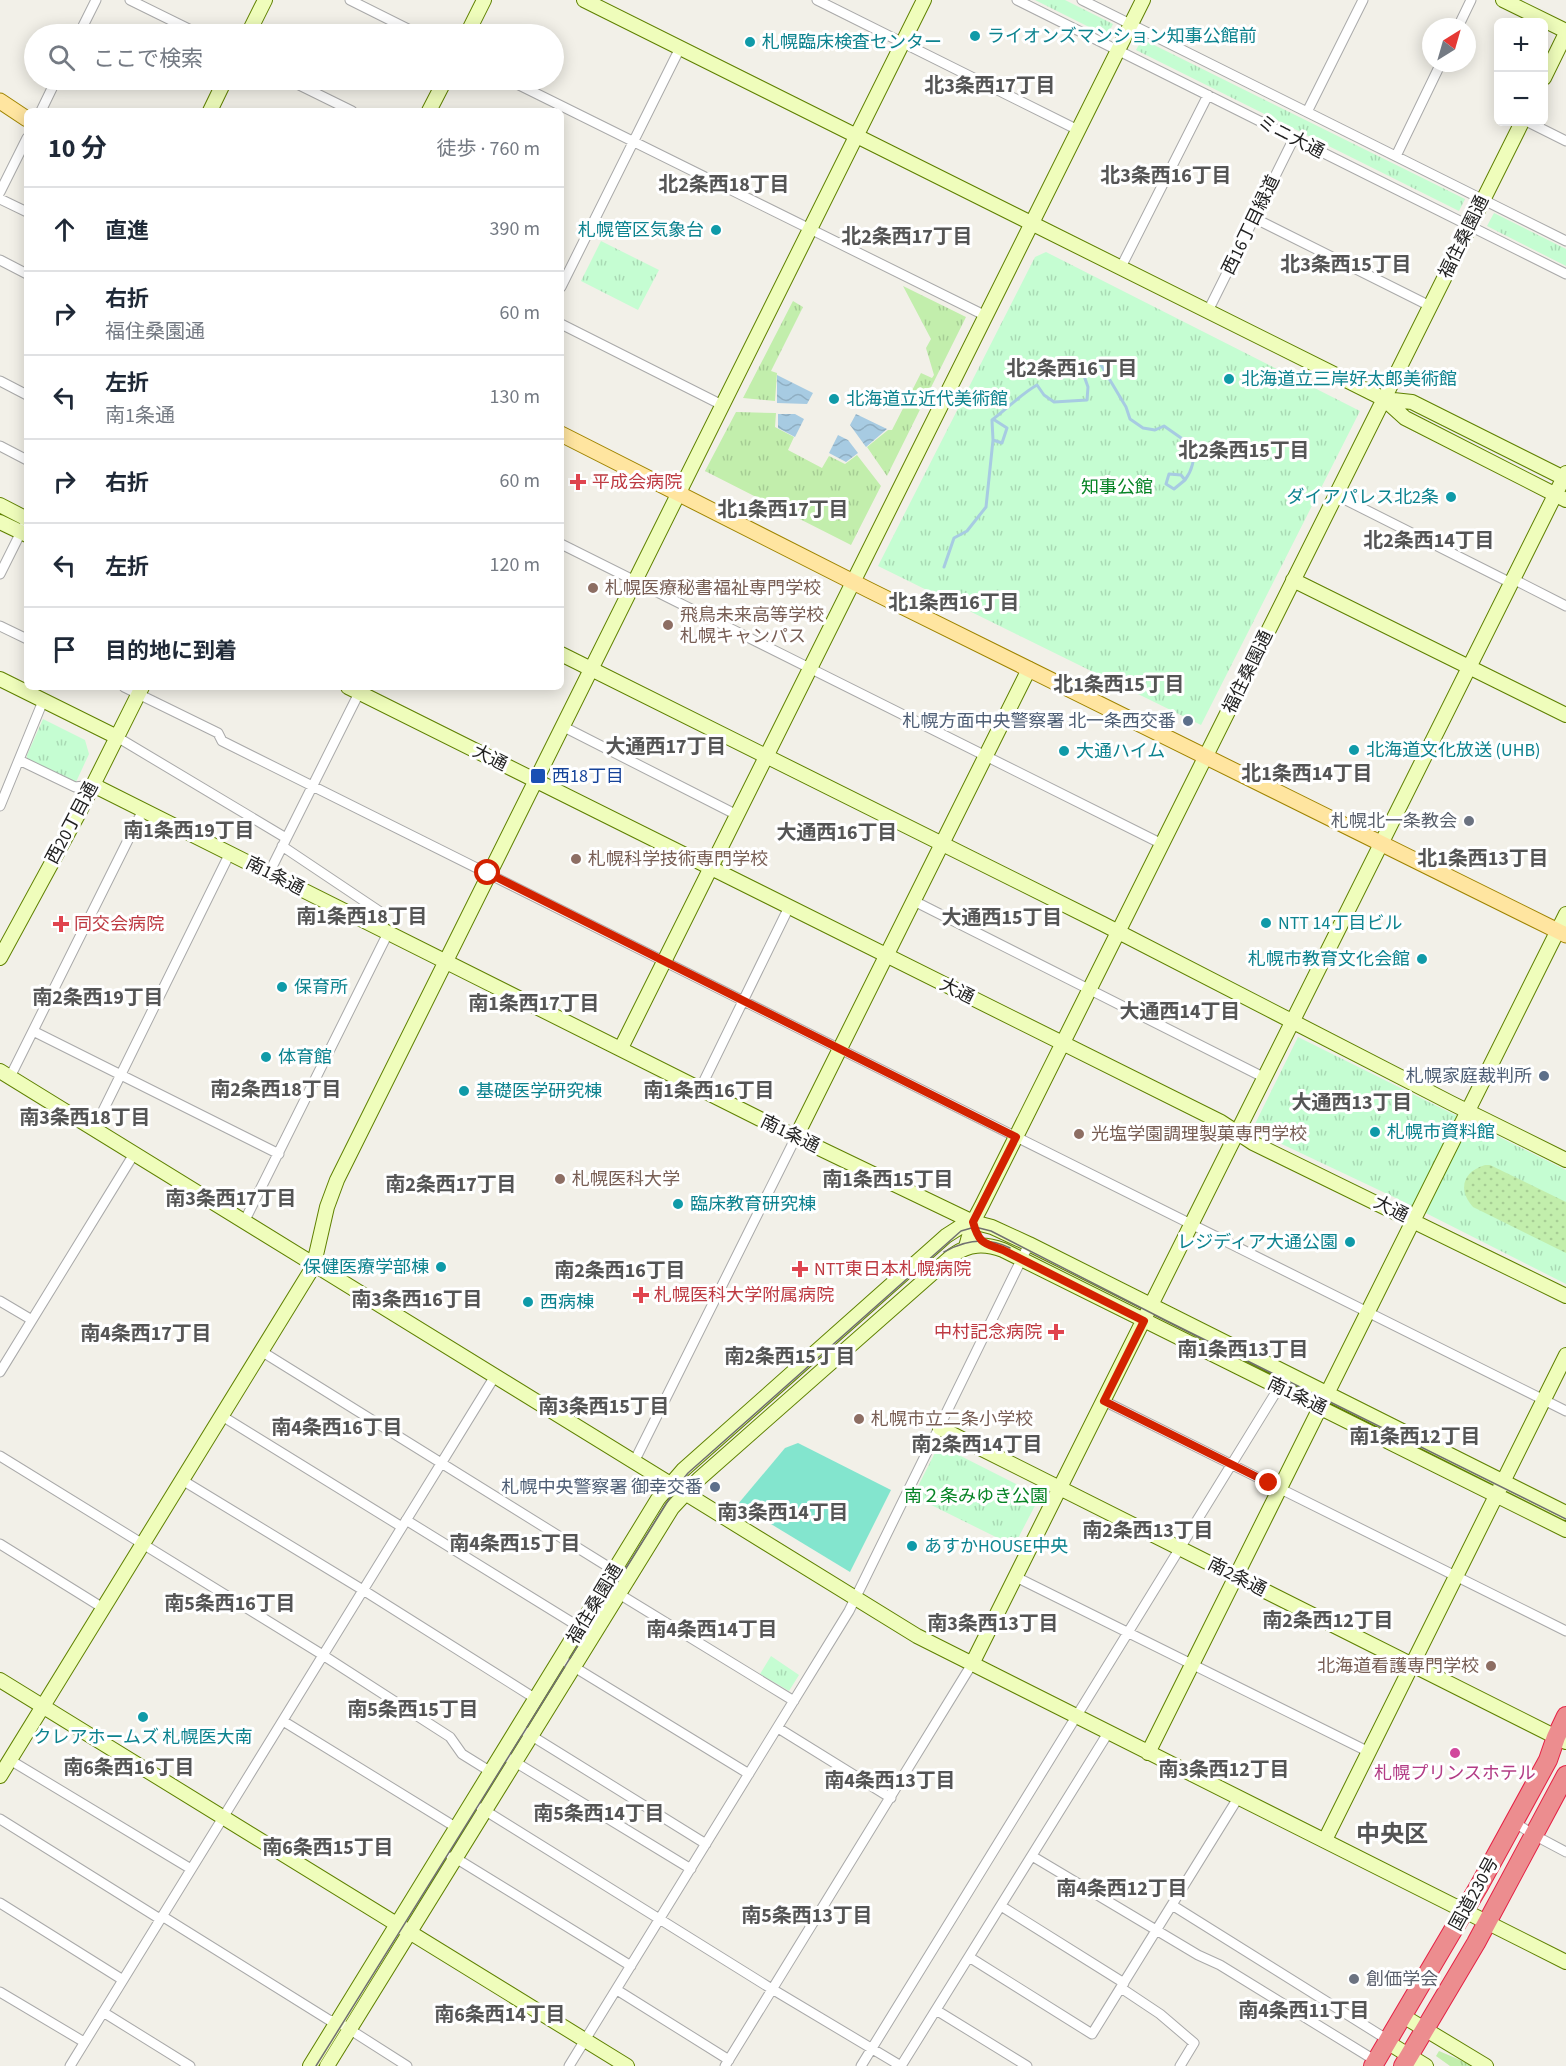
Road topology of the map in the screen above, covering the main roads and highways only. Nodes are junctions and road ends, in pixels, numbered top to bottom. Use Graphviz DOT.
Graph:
graph roads {
  1 [pos="0,101"];
  2 [pos="24,117"];
  3 [pos="564,436"];
  4 [pos="1562,933"];
  5 [pos="1566,1716"];
  6 [pos="1561,1739"];
  7 [pos="1566,1775"];
  8 [pos="1406,2061"];
  9 [pos="1374,2063"];
  1 -- 2 [label="main road"];
  3 -- 4 [label="main road"];
  5 -- 6 [label="highway, 国道230号"];
  6 -- 9 [label="highway, 国道230号"];
  7 -- 8 [label="highway, 国道230号"];
}
